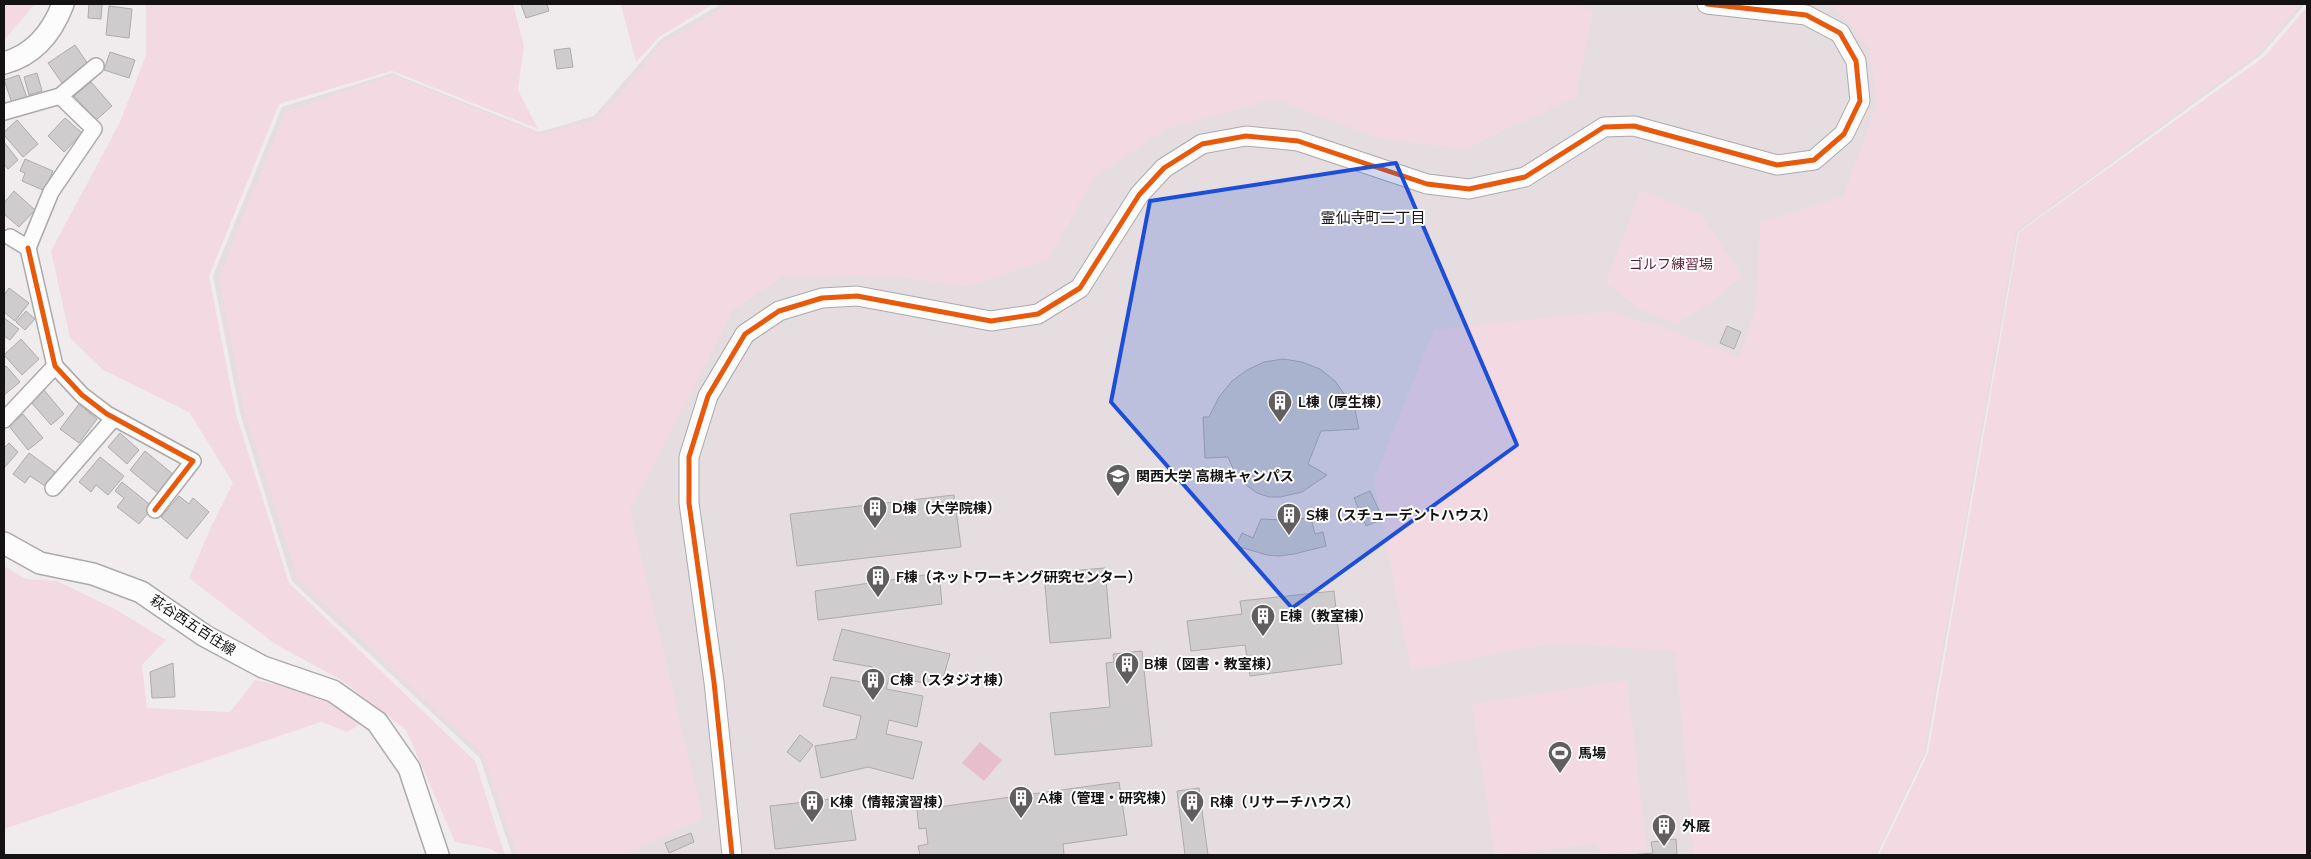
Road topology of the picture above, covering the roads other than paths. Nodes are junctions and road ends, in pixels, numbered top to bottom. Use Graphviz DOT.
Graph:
graph roads {
  1 [pos="63,4"];
  2 [pos="1707,4"];
  3 [pos="4,63"];
  4 [pos="96,66"];
  5 [pos="60,96"];
  6 [pos="4,112"];
  7 [pos="6,238"];
  8 [pos="28,248"];
  9 [pos="55,366"];
  10 [pos="114,418"];
  11 [pos="4,420"];
  12 [pos="52,488"];
  13 [pos="155,510"];
  14 [pos="4,543"];
  15 [pos="438,855"];
  16 [pos="732,855"];
  1 -- 3 [label="main road"];
  2 -- 16 [label="street"];
  4 -- 5 [label="street"];
  5 -- 6 [label="street"];
  5 -- 8 [label="street"];
  7 -- 8 [label="street"];
  8 -- 9 [label="street"];
  9 -- 10 [label="street"];
  9 -- 11 [label="street"];
  10 -- 12 [label="street"];
  10 -- 13 [label="street"];
  14 -- 15 [label="main road, 萩谷西五百住線"];
}
